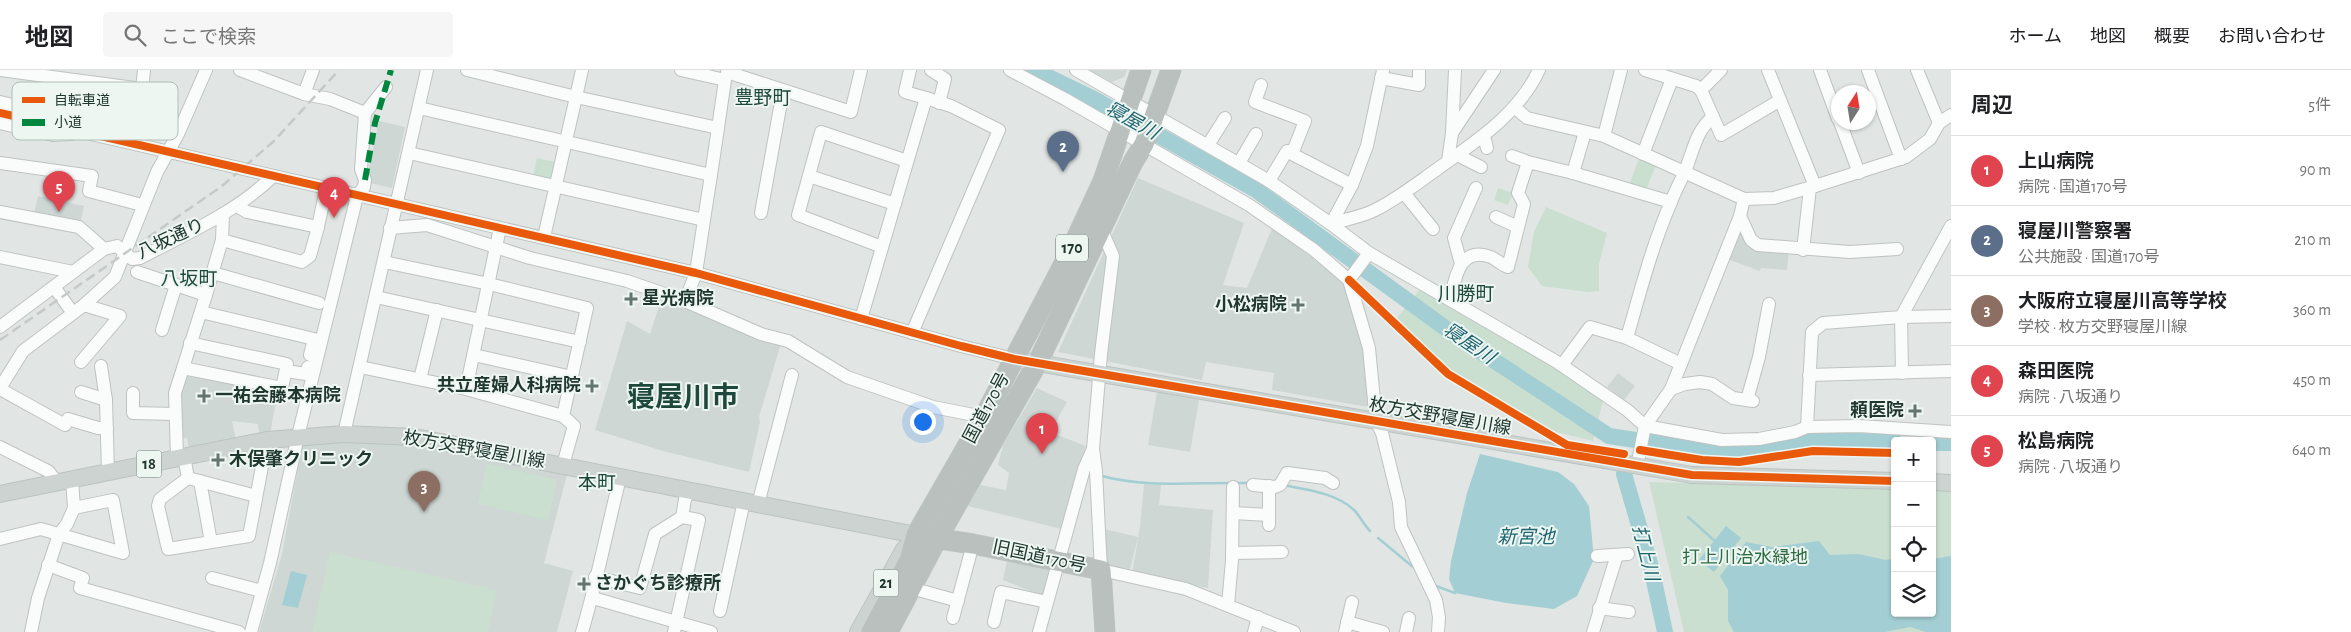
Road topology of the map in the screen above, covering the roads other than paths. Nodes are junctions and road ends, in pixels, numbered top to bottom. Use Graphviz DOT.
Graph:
graph roads {
  1 [pos="0,70"];
  2 [pos="206,70"];
  3 [pos="240,70"];
  4 [pos="313,70"];
  5 [pos="427,70"];
  6 [pos="467,70"];
  7 [pos="582,70"];
  8 [pos="681,70"];
  9 [pos="861,70"];
  10 [pos="910,70"];
  11 [pos="932,70"];
  12 [pos="1010,70"];
  13 [pos="1076,70"];
  14 [pos="1141,70"];
  15 [pos="1160,70"];
  16 [pos="1171,70"];
  17 [pos="1419,70"];
  18 [pos="1455,70"];
  19 [pos="1494,70"];
  20 [pos="1539,70"];
  21 [pos="1621,70"];
  22 [pos="1645,70"];
  23 [pos="1721,70"];
  24 [pos="1768,70"];
  25 [pos="1820,70"];
  26 [pos="1868,70"];
  27 [pos="1917,70"];
  28 [pos="727,74"];
  29 [pos="1382,74"];
  30 [pos="1672,78"];
  31 [pos="90,82"];
  32 [pos="1261,85"];
  33 [pos="386,87"];
  34 [pos="1701,90"];
  35 [pos="783,91"];
  36 [pos="304,94"];
  37 [pos="576,97"];
  38 [pos="926,98"];
  39 [pos="1831,100"];
  40 [pos="1780,101"];
  41 [pos="939,102"];
  42 [pos="1514,107"];
  43 [pos="419,108"];
  44 [pos="1143,109"];
  45 [pos="365,113"];
  46 [pos="1951,115"];
  47 [pos="1713,117"];
  48 [pos="1225,118"];
  49 [pos="1938,123"];
  50 [pos="718,128"];
  51 [pos="1843,130"];
  52 [pos="1585,132"];
  53 [pos="1452,133"];
  54 [pos="178,134"];
  55 [pos="1256,134"];
  56 [pos="1604,136"];
  57 [pos="1132,139"];
  58 [pos="114,140"];
  59 [pos="174,140"];
  60 [pos="566,142"];
  61 [pos="1208,145"];
  62 [pos="1287,151"];
  63 [pos="166,152"];
  64 [pos="409,152"];
  65 [pos="1644,154"];
  66 [pos="1512,156"];
  67 [pos="1452,158"];
  68 [pos="1902,159"];
  69 [pos="907,161"];
  70 [pos="1528,162"];
  71 [pos="0,163"];
  72 [pos="1239,163"];
  73 [pos="1481,167"];
  74 [pos="1686,171"];
  75 [pos="1574,173"];
  76 [pos="1859,173"];
  77 [pos="711,175"];
  78 [pos="273,176"];
  79 [pos="809,176"];
  80 [pos="1269,181"];
  81 [pos="557,186"];
  82 [pos="1352,186"];
  83 [pos="1812,187"];
  84 [pos="1476,188"];
  85 [pos="326,189"];
  86 [pos="1404,192"];
  87 [pos="357,196"];
  88 [pos="1744,198"];
  89 [pos="1671,202"];
  90 [pos="396,204"];
  91 [pos="895,204"];
  92 [pos="142,205"];
  93 [pos="237,206"];
  94 [pos="0,212"];
  95 [pos="760,213"];
  96 [pos="224,214"];
  97 [pos="1740,216"];
  98 [pos="1496,217"];
  99 [pos="704,220"];
  100 [pos="1331,224"];
  101 [pos="1518,227"];
  102 [pos="318,228"];
  103 [pos="390,228"];
  104 [pos="500,228"];
  105 [pos="1433,229"];
  106 [pos="1102,231"];
  107 [pos="1950,232"];
  108 [pos="544,237"];
  109 [pos="222,240"];
  110 [pos="496,247"];
  111 [pos="882,247"];
  112 [pos="104,249"];
  113 [pos="1897,249"];
  114 [pos="1803,250"];
  115 [pos="126,253"];
  116 [pos="1369,253"];
  117 [pos="0,257"];
  118 [pos="384,262"];
  119 [pos="1461,264"];
  120 [pos="73,272"];
  121 [pos="136,272"];
  122 [pos="213,272"];
  123 [pos="696,273"];
  124 [pos="1349,280"];
  125 [pos="489,284"];
  126 [pos="176,285"];
  127 [pos="54,287"];
  128 [pos="206,295"];
  129 [pos="376,297"];
  130 [pos="1450,300"];
  131 [pos="685,301"];
  132 [pos="319,303"];
  133 [pos="1769,304"];
  134 [pos="84,305"];
  135 [pos="437,310"];
  136 [pos="201,312"];
  137 [pos="73,314"];
  138 [pos="1951,316"];
  139 [pos="1901,317"];
  140 [pos="861,319"];
  141 [pos="482,320"];
  142 [pos="160,324"];
  143 [pos="0,327"];
  144 [pos="912,333"];
  145 [pos="1627,338"];
  146 [pos="580,342"];
  147 [pos="190,343"];
  148 [pos="474,355"];
  149 [pos="1014,359"];
  150 [pos="81,362"];
  151 [pos="1038,362"];
  152 [pos="1681,364"];
  153 [pos="101,366"];
  154 [pos="1562,366"];
  155 [pos="360,367"];
  156 [pos="183,368"];
  157 [pos="311,368"];
  158 [pos="4,369"];
  159 [pos="286,371"];
  160 [pos="1951,371"];
  161 [pos="1099,373"];
  162 [pos="1902,373"];
  163 [pos="1809,374"];
  164 [pos="792,375"];
  165 [pos="572,377"];
  166 [pos="420,379"];
  167 [pos="0,389"];
  168 [pos="1671,389"];
  169 [pos="466,390"];
  170 [pos="81,392"];
  171 [pos="133,393"];
  172 [pos="106,400"];
  173 [pos="174,414"];
  174 [pos="563,416"];
  175 [pos="984,417"];
  176 [pos="1376,421"];
  177 [pos="1645,426"];
  178 [pos="1806,427"];
  179 [pos="107,428"];
  180 [pos="1951,432"];
  181 [pos="344,434"];
  182 [pos="298,436"];
  183 [pos="267,440"];
  184 [pos="0,447"];
  185 [pos="1093,449"];
  186 [pos="181,457"];
  187 [pos="563,465"];
  188 [pos="1637,466"];
  189 [pos="108,474"];
  190 [pos="620,478"];
  191 [pos="194,479"];
  192 [pos="64,481"];
  193 [pos="1891,481"];
  194 [pos="1936,482"];
  195 [pos="1333,483"];
  196 [pos="1951,483"];
  197 [pos="1233,486"];
  198 [pos="1253,486"];
  199 [pos="1269,486"];
  200 [pos="689,491"];
  201 [pos="0,494"];
  202 [pos="256,496"];
  203 [pos="751,503"];
  204 [pos="74,508"];
  205 [pos="1233,513"];
  206 [pos="682,517"];
  207 [pos="59,534"];
  208 [pos="916,535"];
  209 [pos="0,539"];
  210 [pos="937,539"];
  211 [pos="211,542"];
  212 [pos="973,544"];
  213 [pos="1282,552"];
  214 [pos="1232,553"];
  215 [pos="1597,556"];
  216 [pos="1058,562"];
  217 [pos="48,565"];
  218 [pos="1101,570"];
  219 [pos="595,576"];
  220 [pos="212,578"];
  221 [pos="911,588"];
  222 [pos="262,591"];
  223 [pos="593,598"];
  224 [pos="958,602"];
  225 [pos="1047,602"];
  226 [pos="1352,602"];
  227 [pos="1228,605"];
  228 [pos="1599,608"];
  229 [pos="720,611"];
  230 [pos="1629,612"];
  231 [pos="1258,617"];
  232 [pos="953,618"];
  233 [pos="1409,618"];
  234 [pos="994,622"];
  235 [pos="676,627"];
  236 [pos="1346,627"];
  237 [pos="1278,629"];
  238 [pos="31,632"];
  239 [pos="239,632"];
  240 [pos="251,632"];
  241 [pos="583,632"];
  242 [pos="711,632"];
  243 [pos="858,632"];
  244 [pos="871,632"];
  245 [pos="888,632"];
  246 [pos="1039,632"];
  247 [pos="1105,632"];
  248 [pos="1254,632"];
  249 [pos="1294,632"];
  250 [pos="1383,632"];
  251 [pos="1406,632"];
  252 [pos="1438,632"];
  253 [pos="1593,632"];
  1 -- 31 [label="street"];
  2 -- 54 [label="street"];
  3 -- 36 [label="street"];
  4 -- 36 [label="street"];
  5 -- 43 [label="street"];
  6 -- 37 [label="street"];
  7 -- 37 [label="street"];
  8 -- 28 [label="street"];
  9 -- 35 [label="street"];
  10 -- 38 [label="street"];
  11 -- 41 [label="street"];
  12 -- 57 [label="street"];
  13 -- 44 [label="street"];
  14 -- 44 [label="highway, 国道170号 / 170"];
  15 -- 44 [label="highway, 国道170号 / 170"];
  16 -- 44 [label="highway, 国道170号 / 170"];
  17 -- 29 [label="street"];
  18 -- 53 [label="street"];
  19 -- 53 [label="street"];
  20 -- 42 [label="street"];
  21 -- 56 [label="street"];
  22 -- 30 [label="street"];
  23 -- 34 [label="street"];
  24 -- 40 [label="street"];
  25 -- 39 [label="street"];
  26 -- 68 [label="street"];
  27 -- 49 [label="street"];
  28 -- 35 [label="street"];
  28 -- 50 [label="street"];
  29 -- 82 [label="street"];
  30 -- 34 [label="street"];
  30 -- 65 [label="street"];
  32 -- 82 [label="street"];
  33 -- 45 [label="street"];
  34 -- 47 [label="street"];
  35 -- 95 [label="street"];
  36 -- 45 [label="street"];
  37 -- 50 [label="street"];
  37 -- 60 [label="street"];
  38 -- 41 [label="street"];
  38 -- 69 [label="street"];
  40 -- 47 [label="street"];
  40 -- 83 [label="street"];
  41 -- 144 [label="street"];
  42 -- 52 [label="street"];
  42 -- 67 [label="street"];
  43 -- 60 [label="street"];
  43 -- 64 [label="street"];
  44 -- 57 [label="highway, 国道170号 / 170"];
  44 -- 57 [label="highway, 国道170号 / 170"];
  44 -- 61 [label="street"];
  45 -- 87 [label="street"];
  46 -- 49 [label="street"];
  47 -- 74 [label="street"];
  48 -- 61 [label="street"];
  49 -- 68 [label="street"];
  50 -- 77 [label="street"];
  51 -- 76 [label="street"];
  52 -- 56 [label="street"];
  52 -- 75 [label="street"];
  53 -- 67 [label="street"];
  55 -- 72 [label="street"];
  56 -- 65 [label="street"];
  57 -- 106 [label="highway, 国道170号 / 170"];
  57 -- 124 [label="street"];
  57 -- 149 [label="highway, 国道170号 / 170"];
  58 -- 63 [label="street"];
  59 -- 63 [label="street"];
  60 -- 77 [label="street"];
  60 -- 81 [label="street"];
  61 -- 72 [label="street"];
  62 -- 80 [label="street"];
  63 -- 78 [label="street"];
  63 -- 92 [label="street"];
  64 -- 81 [label="street"];
  64 -- 90 [label="street"];
  65 -- 74 [label="street"];
  66 -- 70 [label="street"];
  67 -- 73 [label="street"];
  67 -- 86 [label="street"];
  68 -- 76 [label="street"];
  69 -- 79 [label="street"];
  69 -- 91 [label="street"];
  70 -- 75 [label="street"];
  70 -- 101 [label="street"];
  71 -- 92 [label="street"];
  72 -- 80 [label="street"];
  74 -- 88 [label="street"];
  74 -- 89 [label="street"];
  75 -- 89 [label="street"];
  76 -- 83 [label="street"];
  77 -- 99 [label="street"];
  78 -- 85 [label="street"];
  78 -- 93 [label="street, 八坂通り"];
  79 -- 91 [label="street"];
  79 -- 111 [label="street"];
  80 -- 100 [label="street"];
  81 -- 99 [label="street"];
  81 -- 108 [label="street"];
  82 -- 100 [label="street"];
  83 -- 88 [label="street"];
  83 -- 114 [label="street"];
  84 -- 119 [label="street"];
  85 -- 87 [label="street"];
  85 -- 102 [label="street"];
  86 -- 100 [label="street"];
  86 -- 105 [label="street"];
  87 -- 90 [label="street"];
  87 -- 157 [label="street"];
  88 -- 97 [label="street"];
  89 -- 145 [label="street"];
  90 -- 103 [label="street"];
  90 -- 104 [label="street"];
  91 -- 111 [label="street"];
  92 -- 115 [label="street"];
  93 -- 96 [label="street, 八坂通り"];
  93 -- 102 [label="street"];
  94 -- 112 [label="street"];
  96 -- 109 [label="street"];
  96 -- 115 [label="street, 八坂通り"];
  97 -- 114 [label="street"];
  97 -- 152 [label="street"];
  98 -- 101 [label="street"];
  99 -- 123 [label="street"];
  100 -- 116 [label="street"];
  101 -- 119 [label="street"];
  102 -- 109 [label="street"];
  103 -- 110 [label="street"];
  103 -- 118 [label="street"];
  104 -- 108 [label="street"];
  104 -- 110 [label="street"];
  106 -- 151 [label="highway, 国道170号 / 170"];
  106 -- 161 [label="street"];
  107 -- 139 [label="street"];
  108 -- 123 [label="street"];
  109 -- 122 [label="street"];
  110 -- 125 [label="street"];
  110 -- 131 [label="street"];
  111 -- 140 [label="street"];
  112 -- 115 [label="street"];
  112 -- 120 [label="street"];
  113 -- 114 [label="street"];
  115 -- 134 [label="street, 八坂通り"];
  116 -- 124 [label="street"];
  116 -- 130 [label="street"];
  117 -- 120 [label="street"];
  118 -- 125 [label="street"];
  118 -- 129 [label="street"];
  119 -- 130 [label="street"];
  120 -- 127 [label="street"];
  121 -- 126 [label="street"];
  122 -- 128 [label="street"];
  122 -- 132 [label="street"];
  123 -- 131 [label="street"];
  123 -- 140 [label="street"];
  124 -- 176 [label="street"];
  125 -- 141 [label="street"];
  125 -- 146 [label="street"];
  126 -- 128 [label="street"];
  126 -- 142 [label="street"];
  127 -- 137 [label="street"];
  127 -- 143 [label="street"];
  128 -- 136 [label="street"];
  129 -- 135 [label="street"];
  129 -- 155 [label="street"];
  130 -- 154 [label="street"];
  131 -- 175 [label="street"];
  133 -- 168 [label="street"];
  134 -- 137 [label="street, 八坂通り"];
  134 -- 150 [label="street"];
  135 -- 141 [label="street"];
  135 -- 166 [label="street"];
  136 -- 147 [label="street"];
  136 -- 157 [label="street"];
  137 -- 158 [label="street, 八坂通り"];
  138 -- 139 [label="street"];
  139 -- 162 [label="street"];
  139 -- 163 [label="street"];
  140 -- 144 [label="street"];
  141 -- 146 [label="street"];
  141 -- 148 [label="street"];
  144 -- 149 [label="street"];
  145 -- 152 [label="street"];
  145 -- 154 [label="street"];
  146 -- 165 [label="street"];
  147 -- 156 [label="street"];
  147 -- 159 [label="street"];
  148 -- 165 [label="street"];
  148 -- 169 [label="street"];
  149 -- 151 [label="main road, 枚方交野寝屋川線"];
  149 -- 175 [label="highway, 国道170号 / 170"];
  151 -- 161 [label="main road, 枚方交野寝屋川線"];
  151 -- 210 [label="highway, 国道170号 / 170"];
  152 -- 168 [label="street"];
  153 -- 172 [label="street"];
  154 -- 177 [label="street"];
  155 -- 166 [label="street"];
  155 -- 181 [label="street"];
  156 -- 159 [label="street"];
  156 -- 173 [label="street"];
  157 -- 159 [label="street"];
  157 -- 182 [label="street"];
  158 -- 167 [label="street, 八坂通り"];
  160 -- 162 [label="street"];
  161 -- 176 [label="main road, 枚方交野寝屋川線"];
  161 -- 185 [label="street"];
  162 -- 163 [label="street"];
  163 -- 178 [label="street"];
  164 -- 203 [label="street"];
  165 -- 174 [label="street"];
  166 -- 169 [label="street"];
  167 -- 179 [label="street"];
  168 -- 177 [label="street"];
  169 -- 174 [label="street"];
  170 -- 172 [label="street"];
  171 -- 173 [label="street"];
  172 -- 179 [label="street"];
  173 -- 186 [label="street"];
  174 -- 187 [label="street"];
  175 -- 208 [label="highway, 国道170号 / 170"];
  176 -- 188 [label="main road, 枚方交野寝屋川線"];
  176 -- 252 [label="street"];
  177 -- 178 [label="street"];
  177 -- 188 [label="street"];
  178 -- 180 [label="street"];
  179 -- 189 [label="street"];
  181 -- 182 [label="main road, 枚方交野寝屋川線 / 18"];
  181 -- 187 [label="main road, 枚方交野寝屋川線 / 18"];
  182 -- 183 [label="main road, 枚方交野寝屋川線 / 18"];
  182 -- 222 [label="street"];
  183 -- 186 [label="main road, 枚方交野寝屋川線 / 18"];
  183 -- 202 [label="street"];
  184 -- 192 [label="street"];
  185 -- 216 [label="street"];
  185 -- 218 [label="street"];
  186 -- 189 [label="main road, 枚方交野寝屋川線 / 18"];
  186 -- 191 [label="street"];
  187 -- 190 [label="main road, 枚方交野寝屋川線 / 18"];
  188 -- 193 [label="main road, 枚方交野寝屋川線"];
  189 -- 192 [label="main road, 枚方交野寝屋川線 / 18"];
  190 -- 200 [label="main road, 枚方交野寝屋川線 / 18"];
  190 -- 219 [label="street"];
  191 -- 202 [label="street"];
  191 -- 211 [label="street"];
  191 -- 211 [label="street"];
  192 -- 201 [label="main road, 枚方交野寝屋川線 / 18"];
  192 -- 204 [label="street"];
  194 -- 196 [label="main road"];
  195 -- 199 [label="street"];
  197 -- 205 [label="street"];
  198 -- 199 [label="street"];
  199 -- 205 [label="street"];
  200 -- 203 [label="main road, 枚方交野寝屋川線 / 18"];
  200 -- 206 [label="street"];
  202 -- 211 [label="street"];
  203 -- 208 [label="main road, 枚方交野寝屋川線 / 18"];
  203 -- 229 [label="street"];
  204 -- 207 [label="street"];
  204 -- 207 [label="street"];
  205 -- 214 [label="street"];
  206 -- 219 [label="street"];
  206 -- 235 [label="street"];
  207 -- 209 [label="street"];
  207 -- 217 [label="street"];
  208 -- 210 [label="highway, 旧国道170号"];
  208 -- 243 [label="main road, 21"];
  208 -- 244 [label="highway, 国道170号 / 170"];
  210 -- 212 [label="highway, 旧国道170号"];
  210 -- 221 [label="highway, 国道170号 / 170"];
  212 -- 216 [label="highway, 旧国道170号"];
  212 -- 224 [label="street"];
  213 -- 214 [label="street"];
  214 -- 227 [label="street"];
  215 -- 228 [label="street"];
  216 -- 218 [label="highway, 旧国道170号"];
  216 -- 225 [label="street"];
  217 -- 238 [label="street"];
  217 -- 239 [label="street"];
  218 -- 227 [label="street"];
  218 -- 247 [label="highway, 旧国道170号"];
  219 -- 223 [label="street"];
  220 -- 222 [label="street"];
  221 -- 224 [label="street"];
  221 -- 245 [label="highway, 国道170号 / 170"];
  222 -- 240 [label="street"];
  223 -- 235 [label="street"];
  223 -- 241 [label="street"];
  224 -- 232 [label="street"];
  225 -- 234 [label="street"];
  225 -- 246 [label="street"];
  226 -- 236 [label="street"];
  227 -- 231 [label="street"];
  228 -- 230 [label="street"];
  228 -- 253 [label="street"];
  231 -- 237 [label="street"];
  231 -- 248 [label="street"];
  233 -- 251 [label="street"];
  235 -- 242 [label="street"];
  236 -- 250 [label="street"];
  237 -- 249 [label="street"];
}
